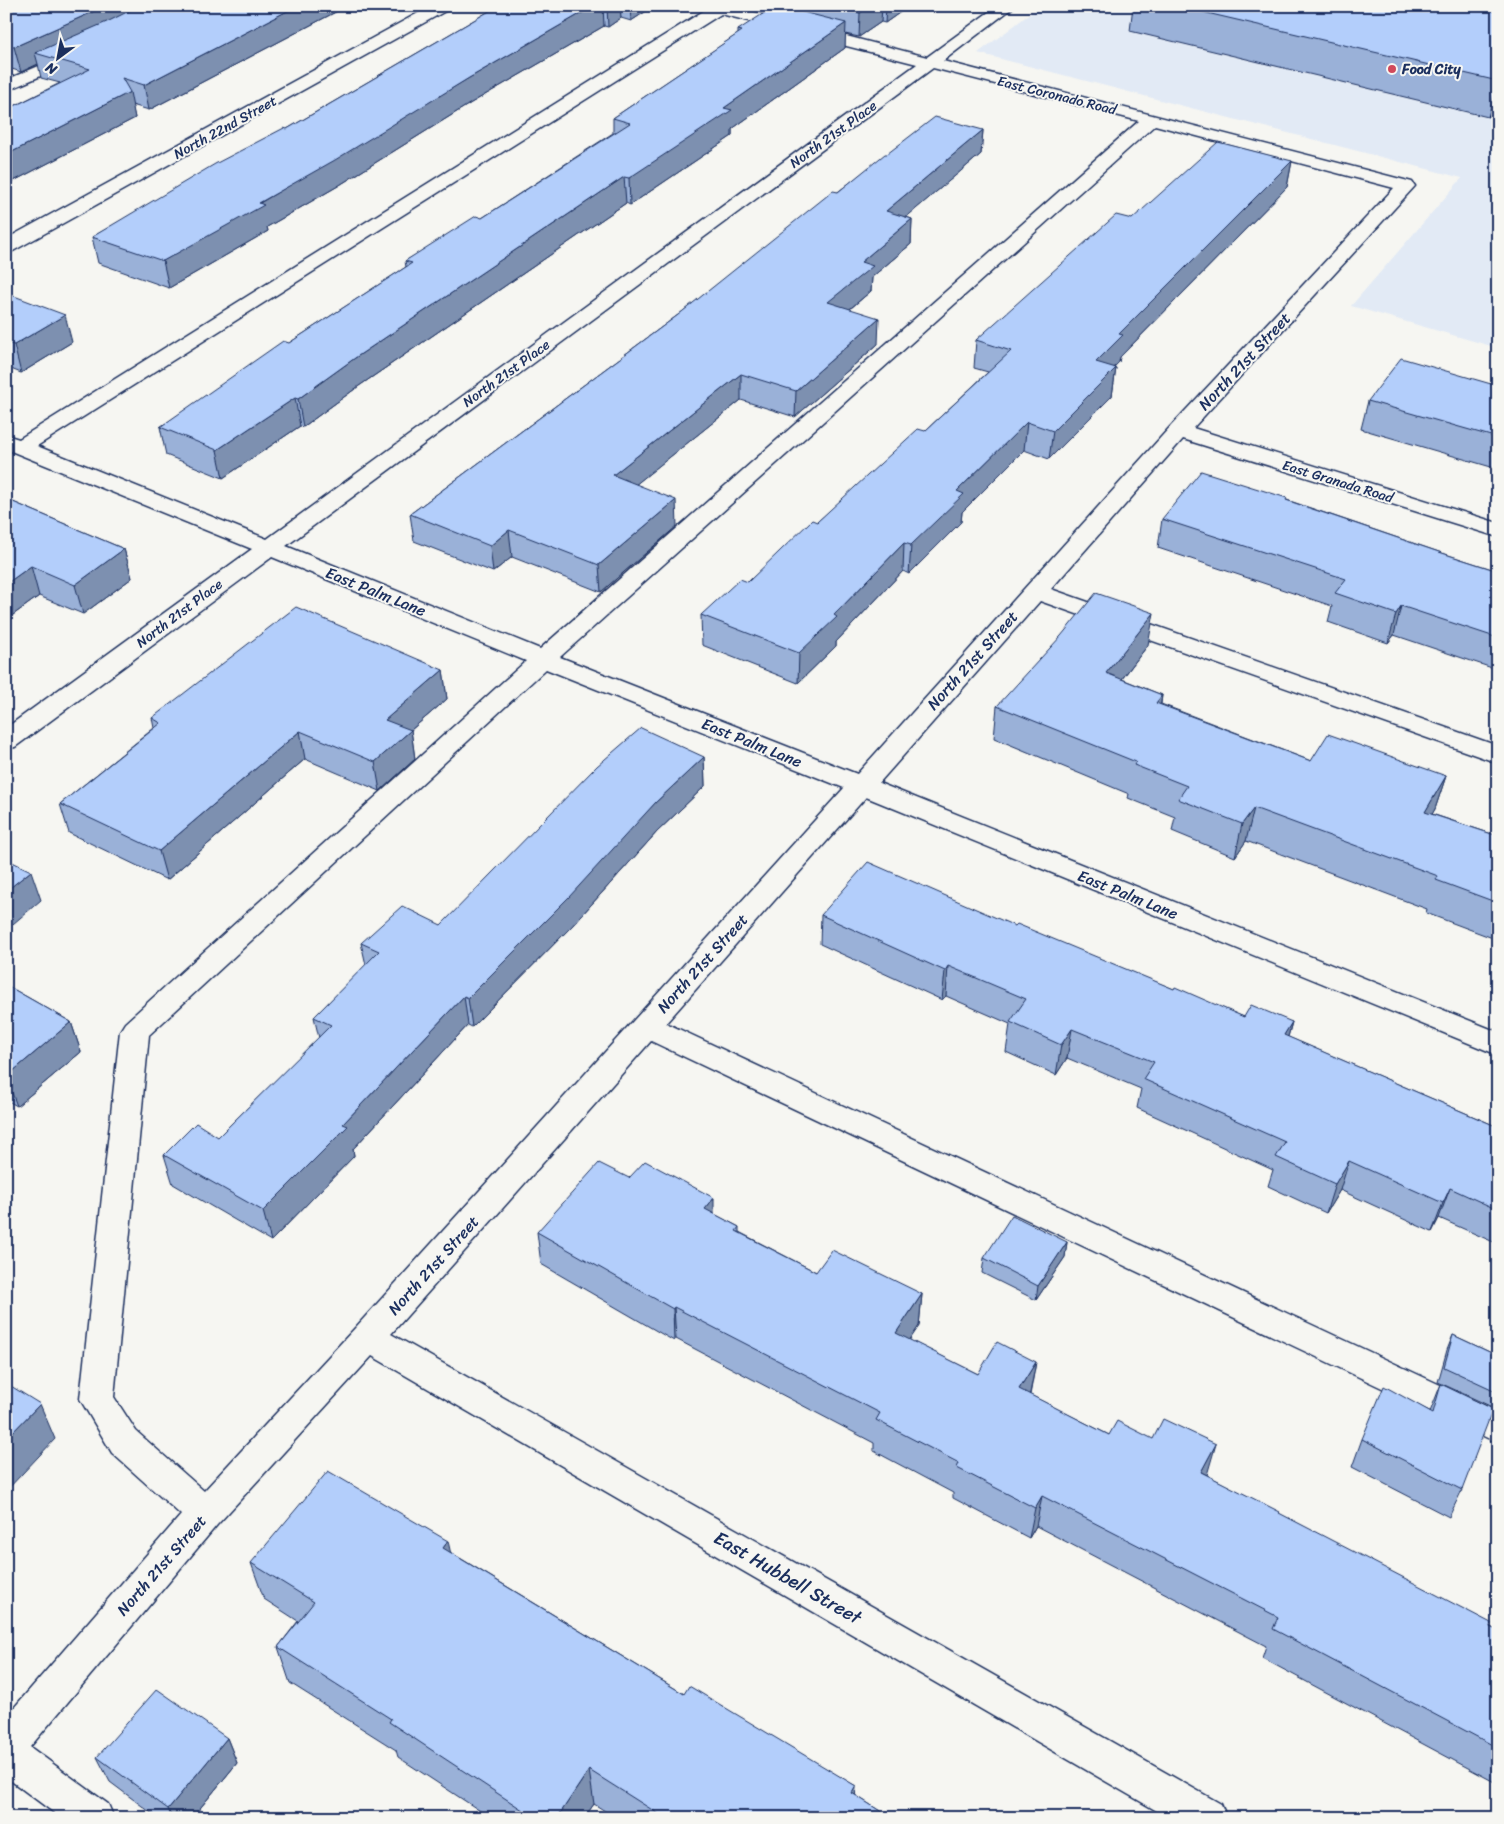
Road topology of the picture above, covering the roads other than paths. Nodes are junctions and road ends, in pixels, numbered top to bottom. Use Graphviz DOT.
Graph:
graph roads {
  1 [pos="443,6"];
  2 [pos="1007,6"];
  3 [pos="716,7"];
  4 [pos="90,48"];
  5 [pos="929,64"];
  6 [pos="6,86"];
  7 [pos="1152,119"];
  8 [pos="1406,186"];
  9 [pos="6,247"];
  10 [pos="1179,431"];
  11 [pos="14,444"];
  12 [pos="1498,530"];
  13 [pos="269,546"];
  14 [pos="1034,591"];
  15 [pos="543,659"];
  16 [pos="6,741"];
  17 [pos="1498,755"];
  18 [pos="860,785"];
  19 [pos="646,1026"];
  20 [pos="1498,1044"];
  21 [pos="368,1336"];
  22 [pos="1498,1428"];
  23 [pos="205,1514"];
  24 [pos="6,1746"];
  25 [pos="6,1754"];
  26 [pos="94,1818"];
  27 [pos="1207,1818"];
  1 -- 9 [label="street, North 22nd Street"];
  2 -- 5 [label="street, North 21st Place"];
  3 -- 5 [label="street, East Coronado Road"];
  3 -- 11 [label="street"];
  4 -- 6 [label="street"];
  5 -- 7 [label="street, East Coronado Road"];
  5 -- 13 [label="street, North 21st Place"];
  7 -- 8 [label="street, East Coronado Road"];
  7 -- 15 [label="street"];
  8 -- 10 [label="street, North 21st Street"];
  10 -- 12 [label="street, East Granada Road"];
  10 -- 14 [label="street, North 21st Street"];
  11 -- 13 [label="street, East Palm Lane"];
  13 -- 15 [label="street, East Palm Lane"];
  13 -- 16 [label="street, North 21st Place"];
  14 -- 17 [label="street"];
  14 -- 18 [label="street, North 21st Street"];
  15 -- 18 [label="street, East Palm Lane"];
  15 -- 23 [label="street"];
  18 -- 19 [label="street, North 21st Street"];
  18 -- 20 [label="street, East Palm Lane"];
  19 -- 21 [label="street, North 21st Street"];
  19 -- 22 [label="street"];
  21 -- 23 [label="street, North 21st Street"];
  21 -- 27 [label="street, East Hubbell Street"];
  23 -- 24 [label="street, North 21st Street"];
  25 -- 26 [label="street"];
}
